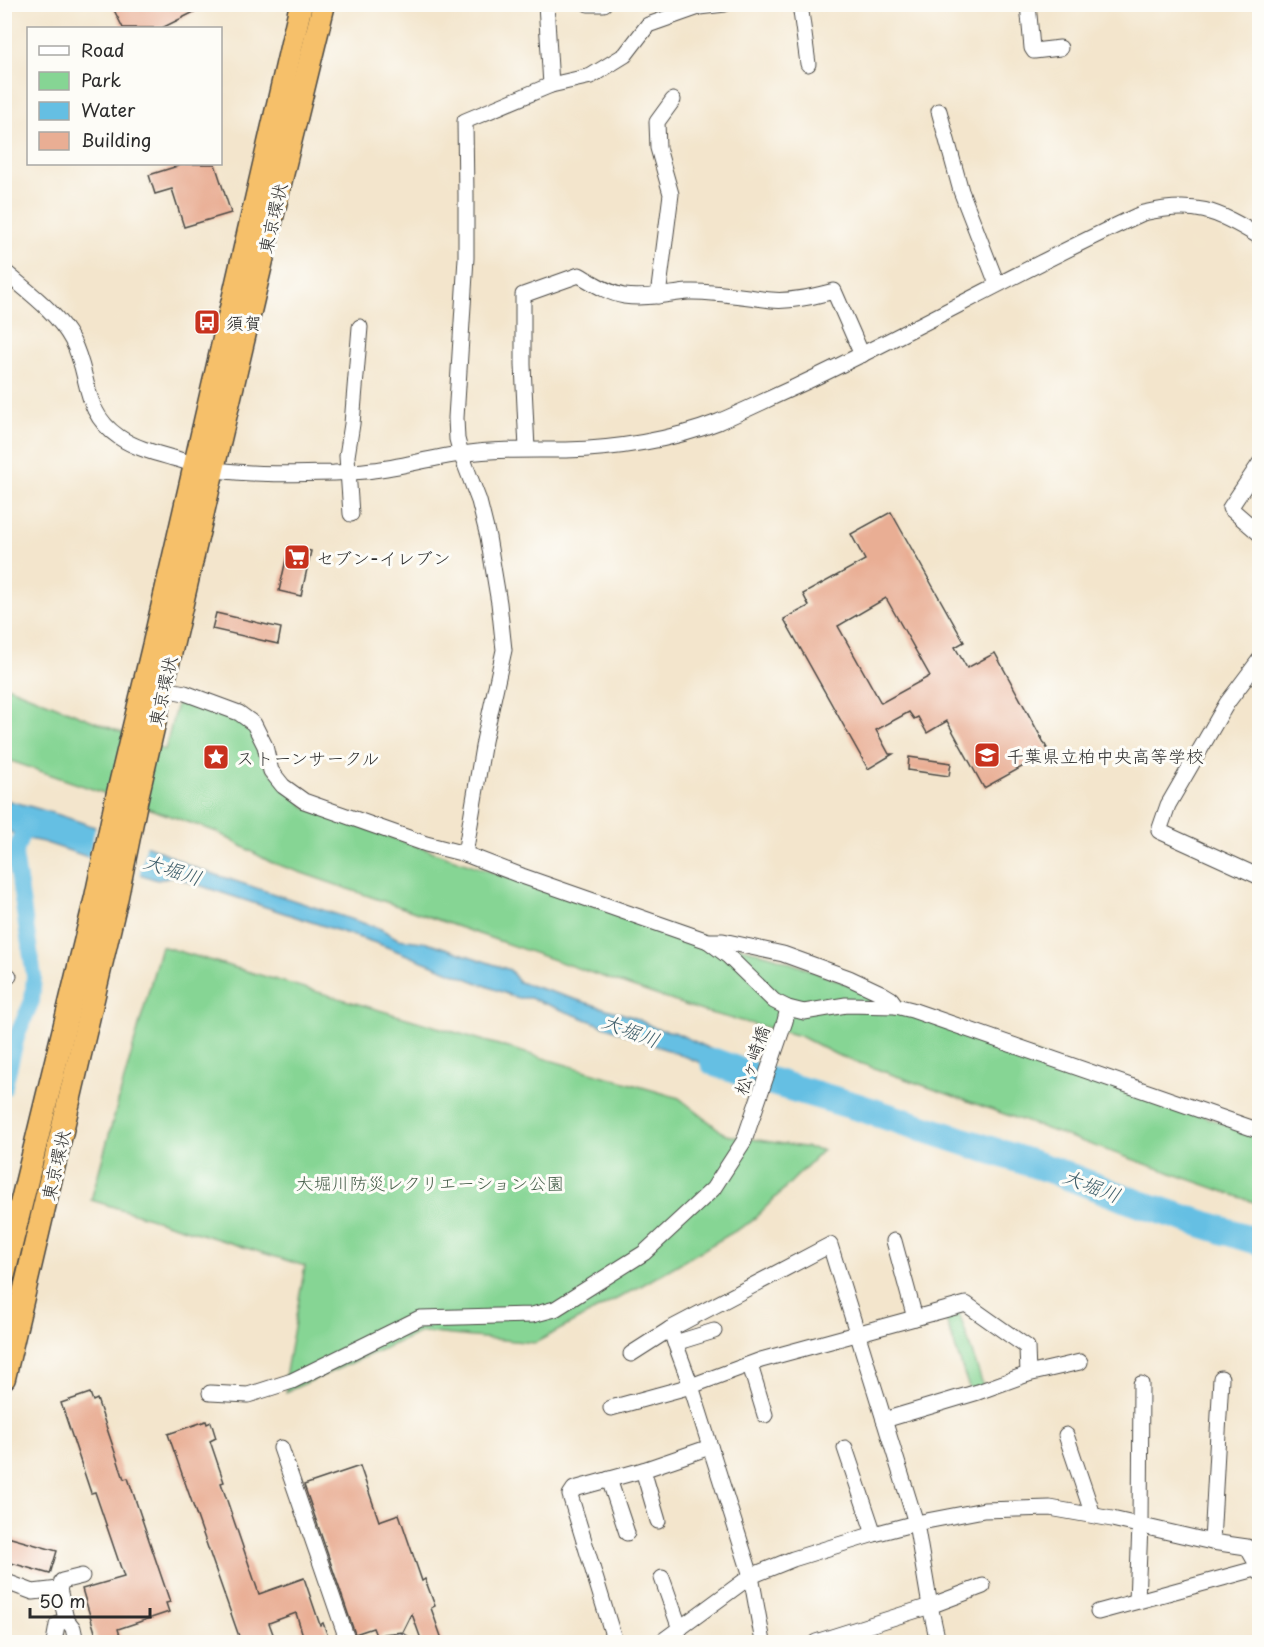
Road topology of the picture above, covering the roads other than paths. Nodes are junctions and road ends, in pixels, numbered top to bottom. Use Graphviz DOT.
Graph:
graph roads {
  1 [pos="301,4"];
  2 [pos="324,4"];
  3 [pos="546,4"];
  4 [pos="588,4"];
  5 [pos="604,4"];
  6 [pos="725,4"];
  7 [pos="800,4"];
  8 [pos="1028,4"];
  9 [pos="699,6"];
  10 [pos="1060,48"];
  11 [pos="808,64"];
  12 [pos="551,85"];
  13 [pos="673,100"];
  14 [pos="939,111"];
  15 [pos="1260,237"];
  16 [pos="4,271"];
  17 [pos="997,284"];
  18 [pos="658,296"];
  19 [pos="360,327"];
  20 [pos="862,356"];
  21 [pos="526,449"];
  22 [pos="461,454"];
  23 [pos="1260,463"];
  24 [pos="204,467"];
  25 [pos="349,472"];
  26 [pos="351,514"];
  27 [pos="1260,534"];
  28 [pos="1260,659"];
  29 [pos="163,689"];
  30 [pos="127,800"];
  31 [pos="465,854"];
  32 [pos="1260,877"];
  33 [pos="106,899"];
  34 [pos="708,941"];
  35 [pos="896,1006"];
  36 [pos="786,1014"];
  37 [pos="1260,1131"];
  38 [pos="894,1241"];
  39 [pos="4,1275"];
  40 [pos="915,1318"];
  41 [pos="714,1331"];
  42 [pos="857,1334"];
  43 [pos="672,1336"];
  44 [pos="631,1354"];
  45 [pos="1080,1362"];
  46 [pos="750,1365"];
  47 [pos="1028,1374"];
  48 [pos="4,1378"];
  49 [pos="1221,1378"];
  50 [pos="1141,1384"];
  51 [pos="691,1386"];
  52 [pos="210,1392"];
  53 [pos="611,1408"];
  54 [pos="765,1415"];
  55 [pos="884,1420"];
  56 [pos="1066,1435"];
  57 [pos="710,1447"];
  58 [pos="281,1448"];
  59 [pos="844,1448"];
  60 [pos="643,1470"];
  61 [pos="609,1479"];
  62 [pos="1093,1515"];
  63 [pos="657,1521"];
  64 [pos="916,1523"];
  65 [pos="1140,1525"];
  66 [pos="627,1533"];
  67 [pos="874,1534"];
  68 [pos="1212,1542"];
  69 [pos="1259,1571"];
  70 [pos="82,1576"];
  71 [pos="751,1576"];
  72 [pos="662,1578"];
  73 [pos="4,1581"];
  74 [pos="983,1586"];
  75 [pos="59,1589"];
  76 [pos="1137,1601"];
  77 [pos="930,1606"];
  78 [pos="1098,1612"];
  79 [pos="66,1619"];
  80 [pos="680,1629"];
  81 [pos="54,1642"];
  82 [pos="76,1642"];
  83 [pos="348,1642"];
  84 [pos="394,1642"];
  85 [pos="403,1642"];
  86 [pos="615,1642"];
  87 [pos="661,1642"];
  88 [pos="763,1642"];
  89 [pos="816,1642"];
  90 [pos="938,1642"];
  1 -- 24 [label="highway, 東京環状"];
  2 -- 24 [label="highway, 東京環状"];
  3 -- 12 [label="street"];
  4 -- 5 [label="street"];
  6 -- 9 [label="street"];
  7 -- 11 [label="street"];
  8 -- 10 [label="street"];
  9 -- 12 [label="street"];
  12 -- 22 [label="street"];
  13 -- 18 [label="street"];
  14 -- 17 [label="street"];
  15 -- 17 [label="street"];
  16 -- 24 [label="street"];
  17 -- 20 [label="street"];
  18 -- 20 [label="street"];
  18 -- 21 [label="street"];
  19 -- 25 [label="street"];
  20 -- 21 [label="street"];
  21 -- 22 [label="street"];
  22 -- 25 [label="street"];
  22 -- 31 [label="street"];
  23 -- 27 [label="street"];
  24 -- 25 [label="street"];
  24 -- 29 [label="highway, 東京環状"];
  24 -- 30 [label="highway, 東京環状"];
  25 -- 26 [label="street"];
  28 -- 32 [label="street"];
  29 -- 30 [label="highway, 東京環状"];
  29 -- 31 [label="street"];
  30 -- 33 [label="highway, 東京環状"];
  31 -- 34 [label="street"];
  33 -- 39 [label="highway, 東京環状"];
  33 -- 48 [label="highway, 東京環状"];
  34 -- 35 [label="street"];
  34 -- 36 [label="street"];
  35 -- 36 [label="street"];
  35 -- 37 [label="street"];
  36 -- 52 [label="street, 松ヶ崎橋"];
  38 -- 40 [label="street"];
  40 -- 42 [label="street"];
  40 -- 47 [label="street"];
  41 -- 43 [label="street"];
  42 -- 43 [label="street"];
  42 -- 46 [label="street"];
  42 -- 55 [label="street"];
  43 -- 44 [label="street"];
  43 -- 51 [label="street"];
  45 -- 47 [label="street"];
  46 -- 51 [label="street"];
  46 -- 54 [label="street"];
  47 -- 55 [label="street"];
  49 -- 68 [label="street"];
  50 -- 65 [label="street"];
  51 -- 53 [label="street"];
  51 -- 57 [label="street"];
  55 -- 64 [label="street"];
  56 -- 62 [label="street"];
  57 -- 60 [label="street"];
  57 -- 71 [label="street"];
  58 -- 83 [label="street"];
  59 -- 67 [label="street"];
  60 -- 61 [label="street"];
  60 -- 63 [label="street"];
  61 -- 66 [label="street"];
  61 -- 86 [label="street"];
  62 -- 64 [label="street"];
  62 -- 65 [label="street"];
  64 -- 67 [label="street"];
  64 -- 77 [label="street"];
  65 -- 68 [label="street"];
  65 -- 76 [label="street"];
  67 -- 71 [label="street"];
  68 -- 69 [label="street"];
  69 -- 76 [label="street"];
  70 -- 75 [label="street"];
  71 -- 80 [label="street"];
  71 -- 88 [label="street"];
  72 -- 80 [label="street"];
  73 -- 75 [label="street"];
  74 -- 77 [label="street"];
  75 -- 79 [label="street"];
  76 -- 78 [label="street"];
  77 -- 89 [label="street"];
  77 -- 90 [label="street"];
  79 -- 81 [label="street"];
  79 -- 82 [label="street"];
  80 -- 87 [label="street"];
  84 -- 85 [label="street"];
}
